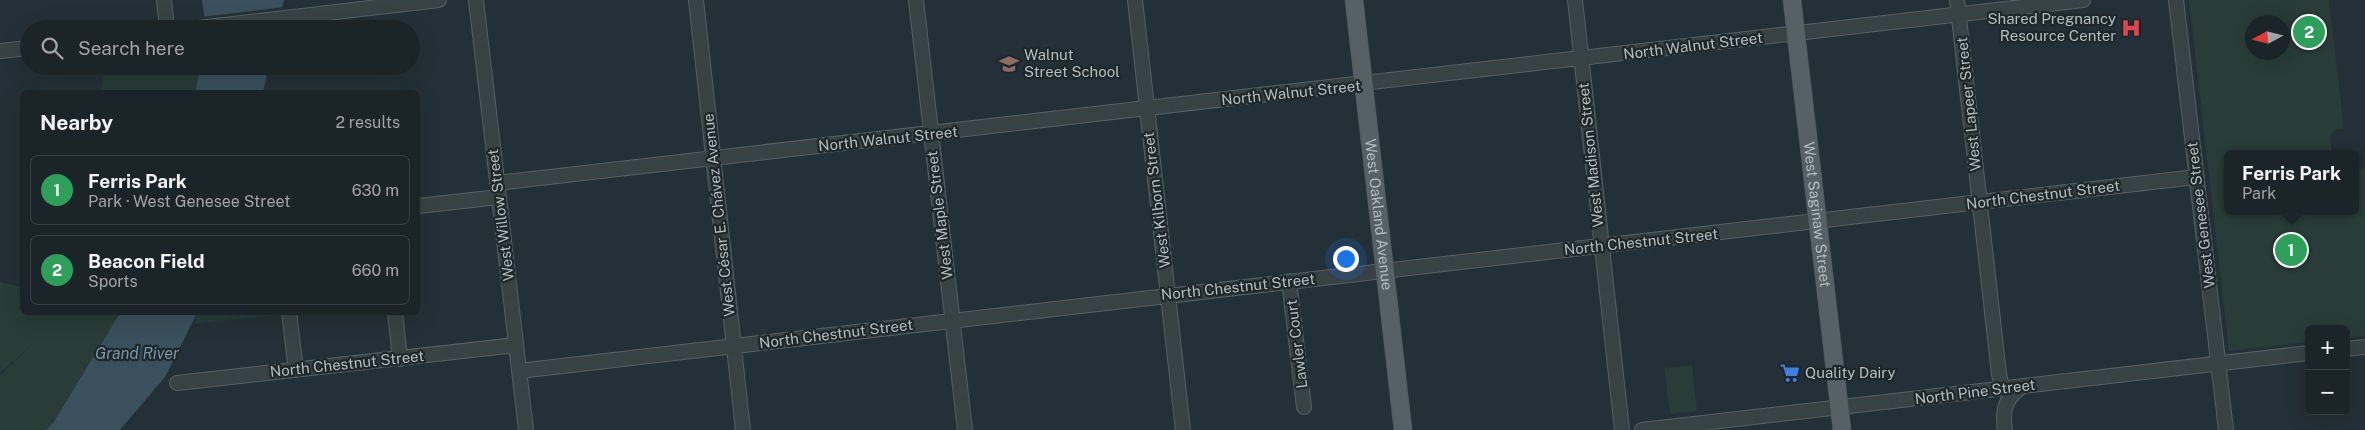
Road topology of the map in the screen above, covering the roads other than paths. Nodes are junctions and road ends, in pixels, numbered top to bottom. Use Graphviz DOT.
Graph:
graph roads {
  1 [pos="164,0"];
  2 [pos="439,0"];
  3 [pos="476,0"];
  4 [pos="696,0"];
  5 [pos="916,0"];
  6 [pos="1135,0"];
  7 [pos="1354,0"];
  8 [pos="1575,0"];
  9 [pos="1792,0"];
  10 [pos="1957,0"];
  11 [pos="2084,0"];
  12 [pos="2176,0"];
  13 [pos="1958,14"];
  14 [pos="166,20"];
  15 [pos="266,20"];
  16 [pos="1796,34"];
  17 [pos="20,49"];
  18 [pos="0,51"];
  19 [pos="1580,59"];
  20 [pos="1364,84"];
  21 [pos="1147,109"];
  22 [pos="931,134"];
  23 [pos="712,158"];
  24 [pos="2196,177"];
  25 [pos="498,190"];
  26 [pos="1980,203"];
  27 [pos="420,206"];
  28 [pos="1818,222"];
  29 [pos="1602,246"];
  30 [pos="1384,271"];
  31 [pos="1289,281"];
  32 [pos="1168,295"];
  33 [pos="289,315"];
  34 [pos="395,315"];
  35 [pos="952,320"];
  36 [pos="516,345"];
  37 [pos="734,345"];
  38 [pos="2365,347"];
  39 [pos="2350,349"];
  40 [pos="2305,353"];
  41 [pos="400,358"];
  42 [pos="2218,363"];
  43 [pos="296,370"];
  44 [pos="519,371"];
  45 [pos="177,383"];
  46 [pos="2023,386"];
  47 [pos="2002,388"];
  48 [pos="1304,407"];
  49 [pos="1840,408"];
  50 [pos="2004,423"];
  51 [pos="526,430"];
  52 [pos="743,430"];
  53 [pos="965,430"];
  54 [pos="1183,430"];
  55 [pos="1403,430"];
  56 [pos="1622,430"];
  57 [pos="1642,430"];
  58 [pos="1842,430"];
  59 [pos="2226,430"];
  1 -- 14 [label="street"];
  2 -- 15 [label="street"];
  3 -- 25 [label="street, West Willow Street"];
  4 -- 23 [label="street, West César E. Chávez Avenue"];
  5 -- 22 [label="street, West Maple Street"];
  6 -- 21 [label="street, West Kilborn Street"];
  7 -- 20 [label="main road, West Oakland Avenue"];
  8 -- 19 [label="street, West Madison Street"];
  9 -- 16 [label="main road, West Saginaw Street"];
  10 -- 13 [label="street, West Lapeer Street"];
  11 -- 13 [label="street, North Walnut Street"];
  12 -- 24 [label="street, West Genesee Street"];
  13 -- 16 [label="street, North Walnut Street"];
  13 -- 26 [label="street, West Lapeer Street"];
  16 -- 19 [label="street, North Walnut Street"];
  16 -- 28 [label="main road, West Saginaw Street"];
  17 -- 18 [label="street"];
  19 -- 20 [label="street, North Walnut Street"];
  19 -- 29 [label="street, West Madison Street"];
  20 -- 21 [label="street, North Walnut Street"];
  20 -- 30 [label="main road, West Oakland Avenue"];
  21 -- 22 [label="street, North Walnut Street"];
  21 -- 32 [label="street, West Kilborn Street"];
  22 -- 23 [label="street, North Walnut Street"];
  22 -- 35 [label="street, West Maple Street"];
  23 -- 25 [label="street, North Walnut Street"];
  23 -- 37 [label="street, West César E. Chávez Avenue"];
  24 -- 26 [label="street, North Chestnut Street"];
  24 -- 42 [label="street, West Genesee Street"];
  25 -- 27 [label="street, North Walnut Street"];
  25 -- 36 [label="street, West Willow Street"];
  26 -- 28 [label="street, North Chestnut Street"];
  26 -- 47 [label="street, West Lapeer Street"];
  28 -- 29 [label="street, North Chestnut Street"];
  28 -- 49 [label="main road, West Saginaw Street"];
  29 -- 30 [label="street, North Chestnut Street"];
  29 -- 56 [label="street, West Madison Street"];
  30 -- 31 [label="street, North Chestnut Street"];
  30 -- 55 [label="main road, West Oakland Avenue"];
  31 -- 32 [label="street, North Chestnut Street"];
  31 -- 48 [label="street, Lawler Court"];
  32 -- 35 [label="street, North Chestnut Street"];
  32 -- 54 [label="street, West Kilborn Street"];
  33 -- 43 [label="street"];
  34 -- 41 [label="street"];
  35 -- 37 [label="street, North Chestnut Street"];
  35 -- 53 [label="street, West Maple Street"];
  36 -- 41 [label="street, North Chestnut Street"];
  36 -- 44 [label="street, West Willow Street"];
  37 -- 44 [label="street, North Chestnut Street"];
  37 -- 52 [label="street, West César E. Chávez Avenue"];
  38 -- 39 [label="street"];
  40 -- 42 [label="street, North Pine Street"];
  41 -- 43 [label="street, North Chestnut Street"];
  42 -- 46 [label="street, North Pine Street"];
  42 -- 59 [label="street, West Genesee Street"];
  43 -- 45 [label="street, North Chestnut Street"];
  44 -- 51 [label="street, West Willow Street"];
  46 -- 47 [label="street, North Pine Street"];
  46 -- 50 [label="street"];
  47 -- 49 [label="street, North Pine Street"];
  49 -- 57 [label="street, North Pine Street"];
  49 -- 58 [label="main road, West Saginaw Street"];
}
